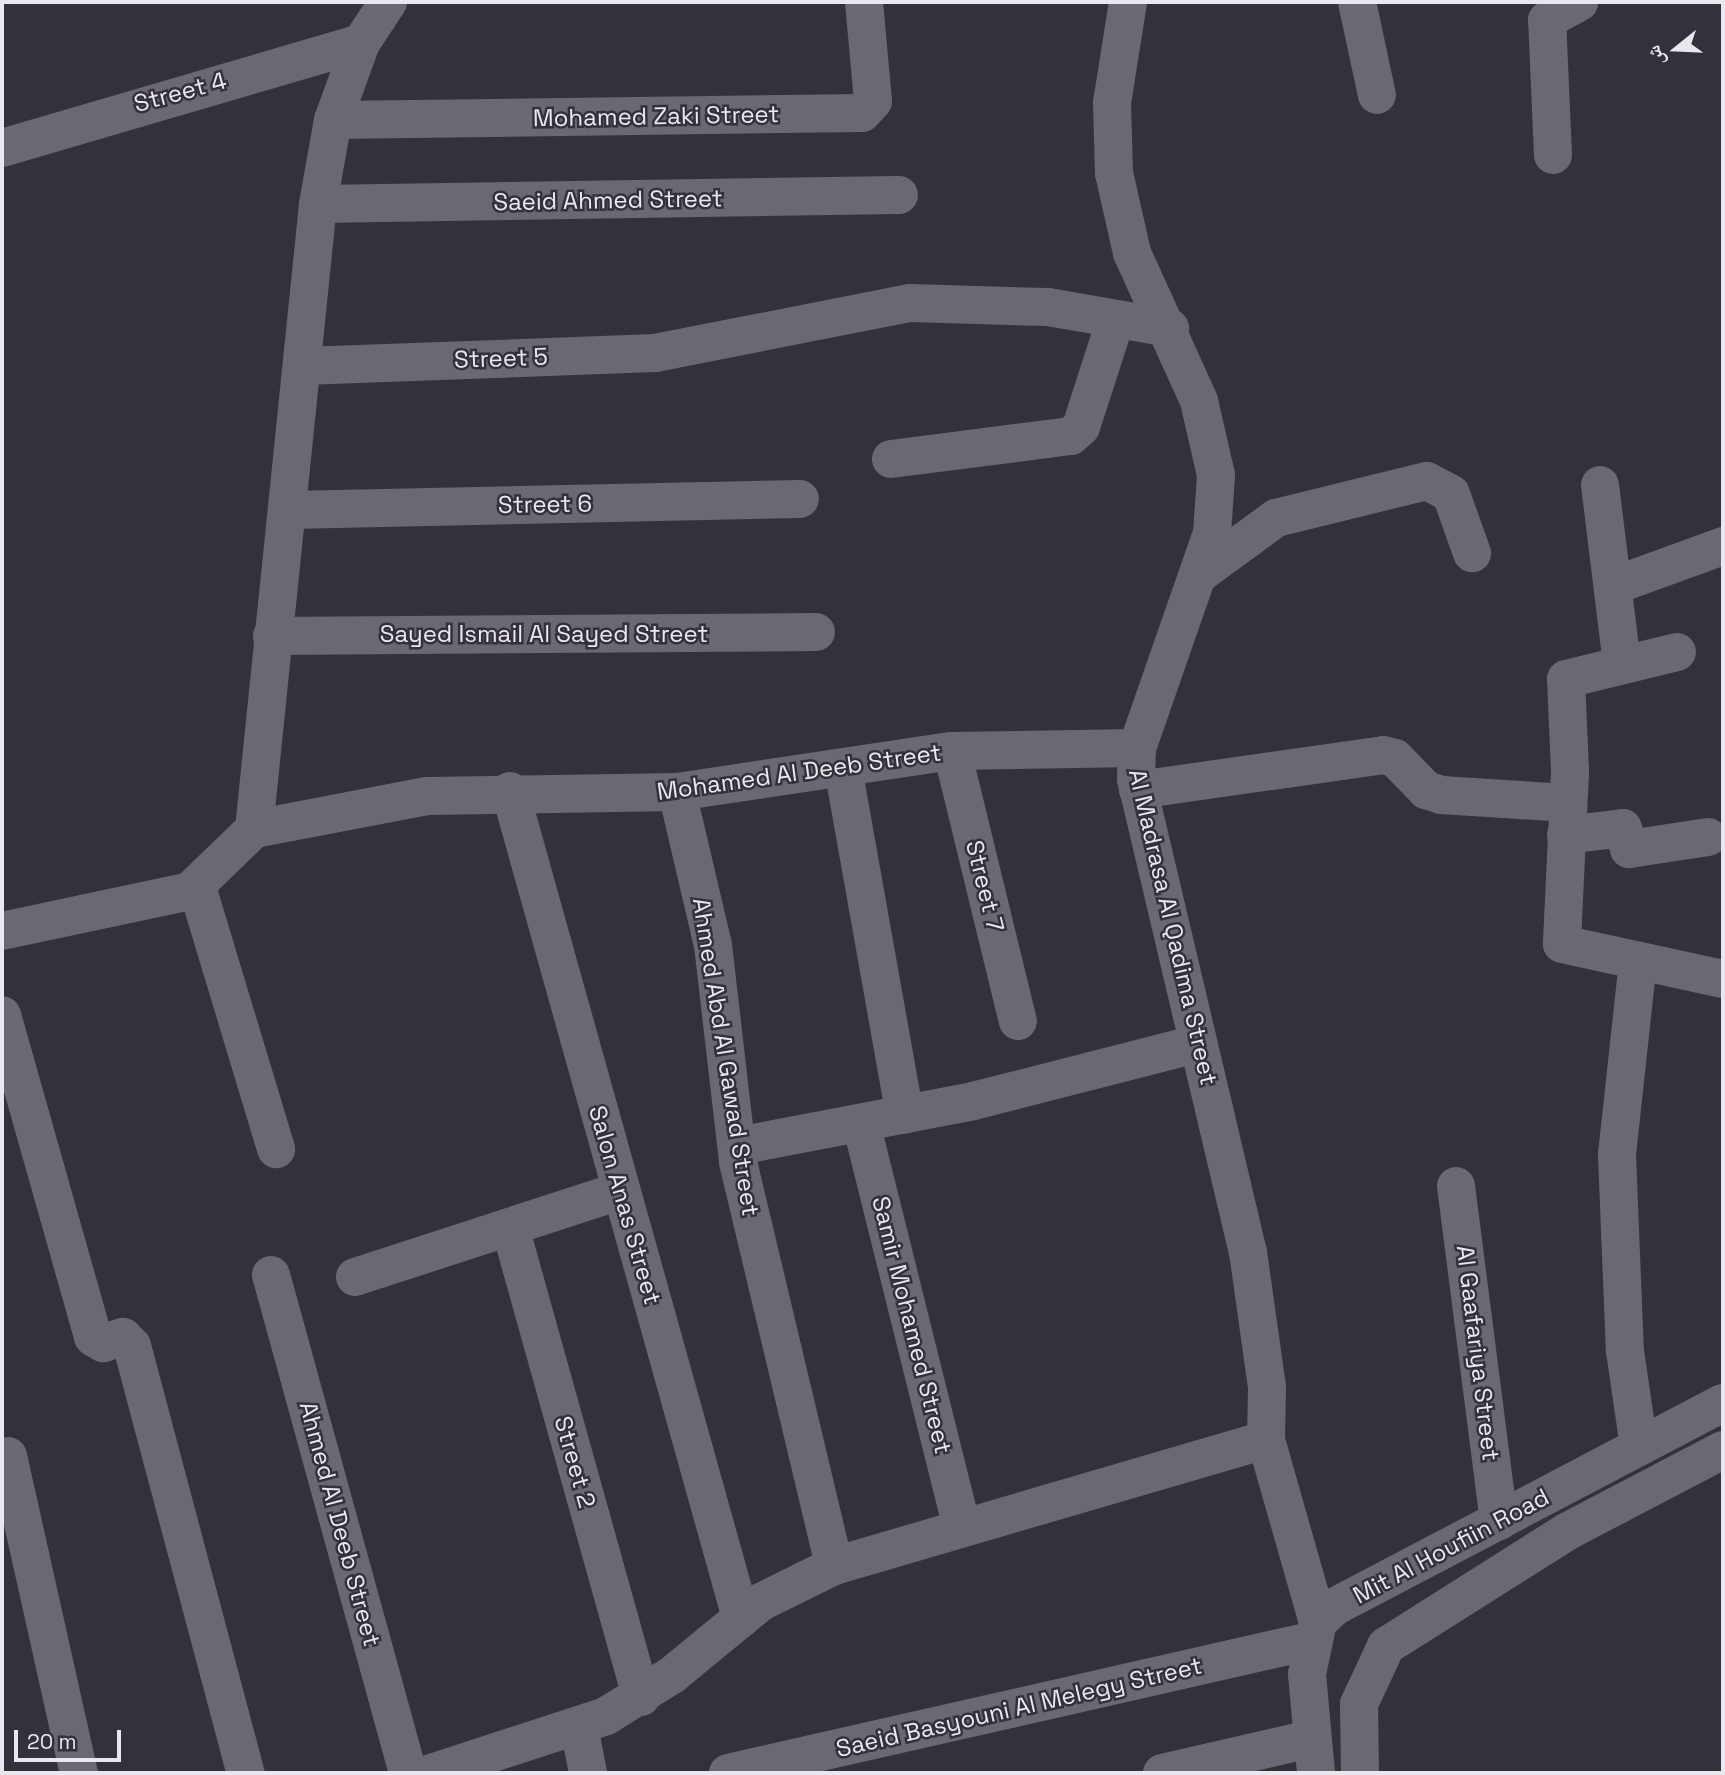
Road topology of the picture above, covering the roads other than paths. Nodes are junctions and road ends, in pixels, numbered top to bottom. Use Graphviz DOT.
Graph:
graph roads {
  1 [pos="388,2"];
  2 [pos="864,2"];
  3 [pos="1129,2"];
  4 [pos="1357,2"];
  5 [pos="1579,2"];
  6 [pos="361,43"];
  7 [pos="1377,95"];
  8 [pos="333,120"];
  9 [pos="2,148"];
  10 [pos="1553,155"];
  11 [pos="899,195"];
  12 [pos="318,204"];
  13 [pos="1115,322"];
  14 [pos="1170,328"];
  15 [pos="303,366"];
  16 [pos="891,459"];
  17 [pos="1600,485"];
  18 [pos="800,499"];
  19 [pos="290,510"];
  20 [pos="1723,546"];
  21 [pos="1472,553"];
  22 [pos="1201,573"];
  23 [pos="1613,586"];
  24 [pos="816,632"];
  25 [pos="272,636"];
  26 [pos="1676,652"];
  27 [pos="1622,663"];
  28 [pos="1137,748"];
  29 [pos="952,751"];
  30 [pos="843,768"];
  31 [pos="1138,790"];
  32 [pos="510,791"];
  33 [pos="677,792"];
  34 [pos="1567,819"];
  35 [pos="254,829"];
  36 [pos="1708,837"];
  37 [pos="197,887"];
  38 [pos="2,931"];
  39 [pos="1638,961"];
  40 [pos="1723,979"];
  41 [pos="2,1015"];
  42 [pos="1018,1021"];
  43 [pos="1197,1044"];
  44 [pos="905,1115"];
  45 [pos="861,1123"];
  46 [pos="738,1146"];
  47 [pos="276,1149"];
  48 [pos="1457,1186"];
  49 [pos="620,1191"];
  50 [pos="510,1227"];
  51 [pos="271,1275"];
  52 [pos="355,1277"];
  53 [pos="1723,1403"];
  54 [pos="1266,1440"];
  55 [pos="1639,1447"];
  56 [pos="1723,1450"];
  57 [pos="8,1456"];
  58 [pos="1499,1521"];
  59 [pos="962,1527"];
  60 [pos="834,1566"];
  61 [pos="741,1618"];
  62 [pos="1314,1631"];
  63 [pos="641,1697"];
  64 [pos="579,1727"];
  65 [pos="1313,1756"];
  66 [pos="445,1771"];
  67 [pos="79,1773"];
  68 [pos="246,1773"];
  69 [pos="408,1773"];
  70 [pos="588,1773"];
  71 [pos="728,1773"];
  72 [pos="1162,1773"];
  73 [pos="1360,1773"];
  1 -- 6 [label="street"];
  2 -- 8 [label="street, Mohamed Zaki Street"];
  3 -- 14 [label="street, Al Madrasa Al Qadima Street"];
  4 -- 7 [label="street"];
  5 -- 10 [label="street"];
  6 -- 8 [label="street"];
  6 -- 9 [label="street, Street 4"];
  8 -- 12 [label="street"];
  11 -- 12 [label="street, Saeid Ahmed Street"];
  12 -- 15 [label="street"];
  13 -- 14 [label="street, Street 5"];
  13 -- 15 [label="street, Street 5"];
  13 -- 16 [label="street"];
  14 -- 22 [label="street, Al Madrasa Al Qadima Street"];
  15 -- 19 [label="street"];
  17 -- 23 [label="street"];
  18 -- 19 [label="street, Street 6"];
  19 -- 25 [label="street"];
  20 -- 23 [label="street"];
  21 -- 22 [label="street"];
  22 -- 28 [label="street, Al Madrasa Al Qadima Street"];
  23 -- 27 [label="street"];
  24 -- 25 [label="street, Sayed Ismail Al Sayed Street"];
  25 -- 35 [label="street"];
  26 -- 27 [label="street"];
  27 -- 34 [label="street"];
  28 -- 29 [label="street, Mohamed Al Deeb Street"];
  28 -- 31 [label="street, Al Madrasa Al Qadima Street"];
  29 -- 30 [label="street, Mohamed Al Deeb Street"];
  29 -- 42 [label="street, Street 7"];
  30 -- 33 [label="street, Mohamed Al Deeb Street"];
  30 -- 44 [label="street"];
  31 -- 34 [label="street"];
  31 -- 43 [label="street, Al Madrasa Al Qadima Street"];
  32 -- 33 [label="street, Mohamed Al Deeb Street"];
  32 -- 35 [label="street, Mohamed Al Deeb Street"];
  32 -- 49 [label="street, Salon Anas Street"];
  33 -- 46 [label="street, Ahmed Abd Al Gawad Street"];
  34 -- 36 [label="street"];
  34 -- 39 [label="street"];
  35 -- 37 [label="street"];
  37 -- 38 [label="street"];
  37 -- 47 [label="street"];
  39 -- 40 [label="street"];
  39 -- 55 [label="street"];
  41 -- 68 [label="street"];
  43 -- 44 [label="street"];
  43 -- 54 [label="street, Al Madrasa Al Qadima Street"];
  44 -- 45 [label="street"];
  45 -- 46 [label="street"];
  45 -- 59 [label="street, Samir Mohamed Street"];
  46 -- 60 [label="street, Ahmed Abd Al Gawad Street"];
  48 -- 58 [label="street, Al Gaafariya Street"];
  49 -- 50 [label="street"];
  49 -- 61 [label="street, Salon Anas Street"];
  50 -- 52 [label="street"];
  50 -- 63 [label="street, Street 2"];
  51 -- 69 [label="street, Ahmed Al Deeb Street"];
  53 -- 55 [label="street, Mit Al Houfiin Road"];
  54 -- 59 [label="street"];
  54 -- 62 [label="street, Al Madrasa Al Qadima Street"];
  55 -- 58 [label="street, Mit Al Houfiin Road"];
  56 -- 73 [label="street, Mit Al Houfiin Road"];
  57 -- 67 [label="street"];
  58 -- 62 [label="street, Mit Al Houfiin Road"];
  59 -- 60 [label="street"];
  60 -- 61 [label="street"];
  61 -- 63 [label="street"];
  62 -- 65 [label="street"];
  62 -- 71 [label="street, Saeid Basyouni Al Melegy Street"];
  63 -- 64 [label="street"];
  64 -- 66 [label="street"];
  64 -- 70 [label="street"];
  65 -- 72 [label="street"];
}
